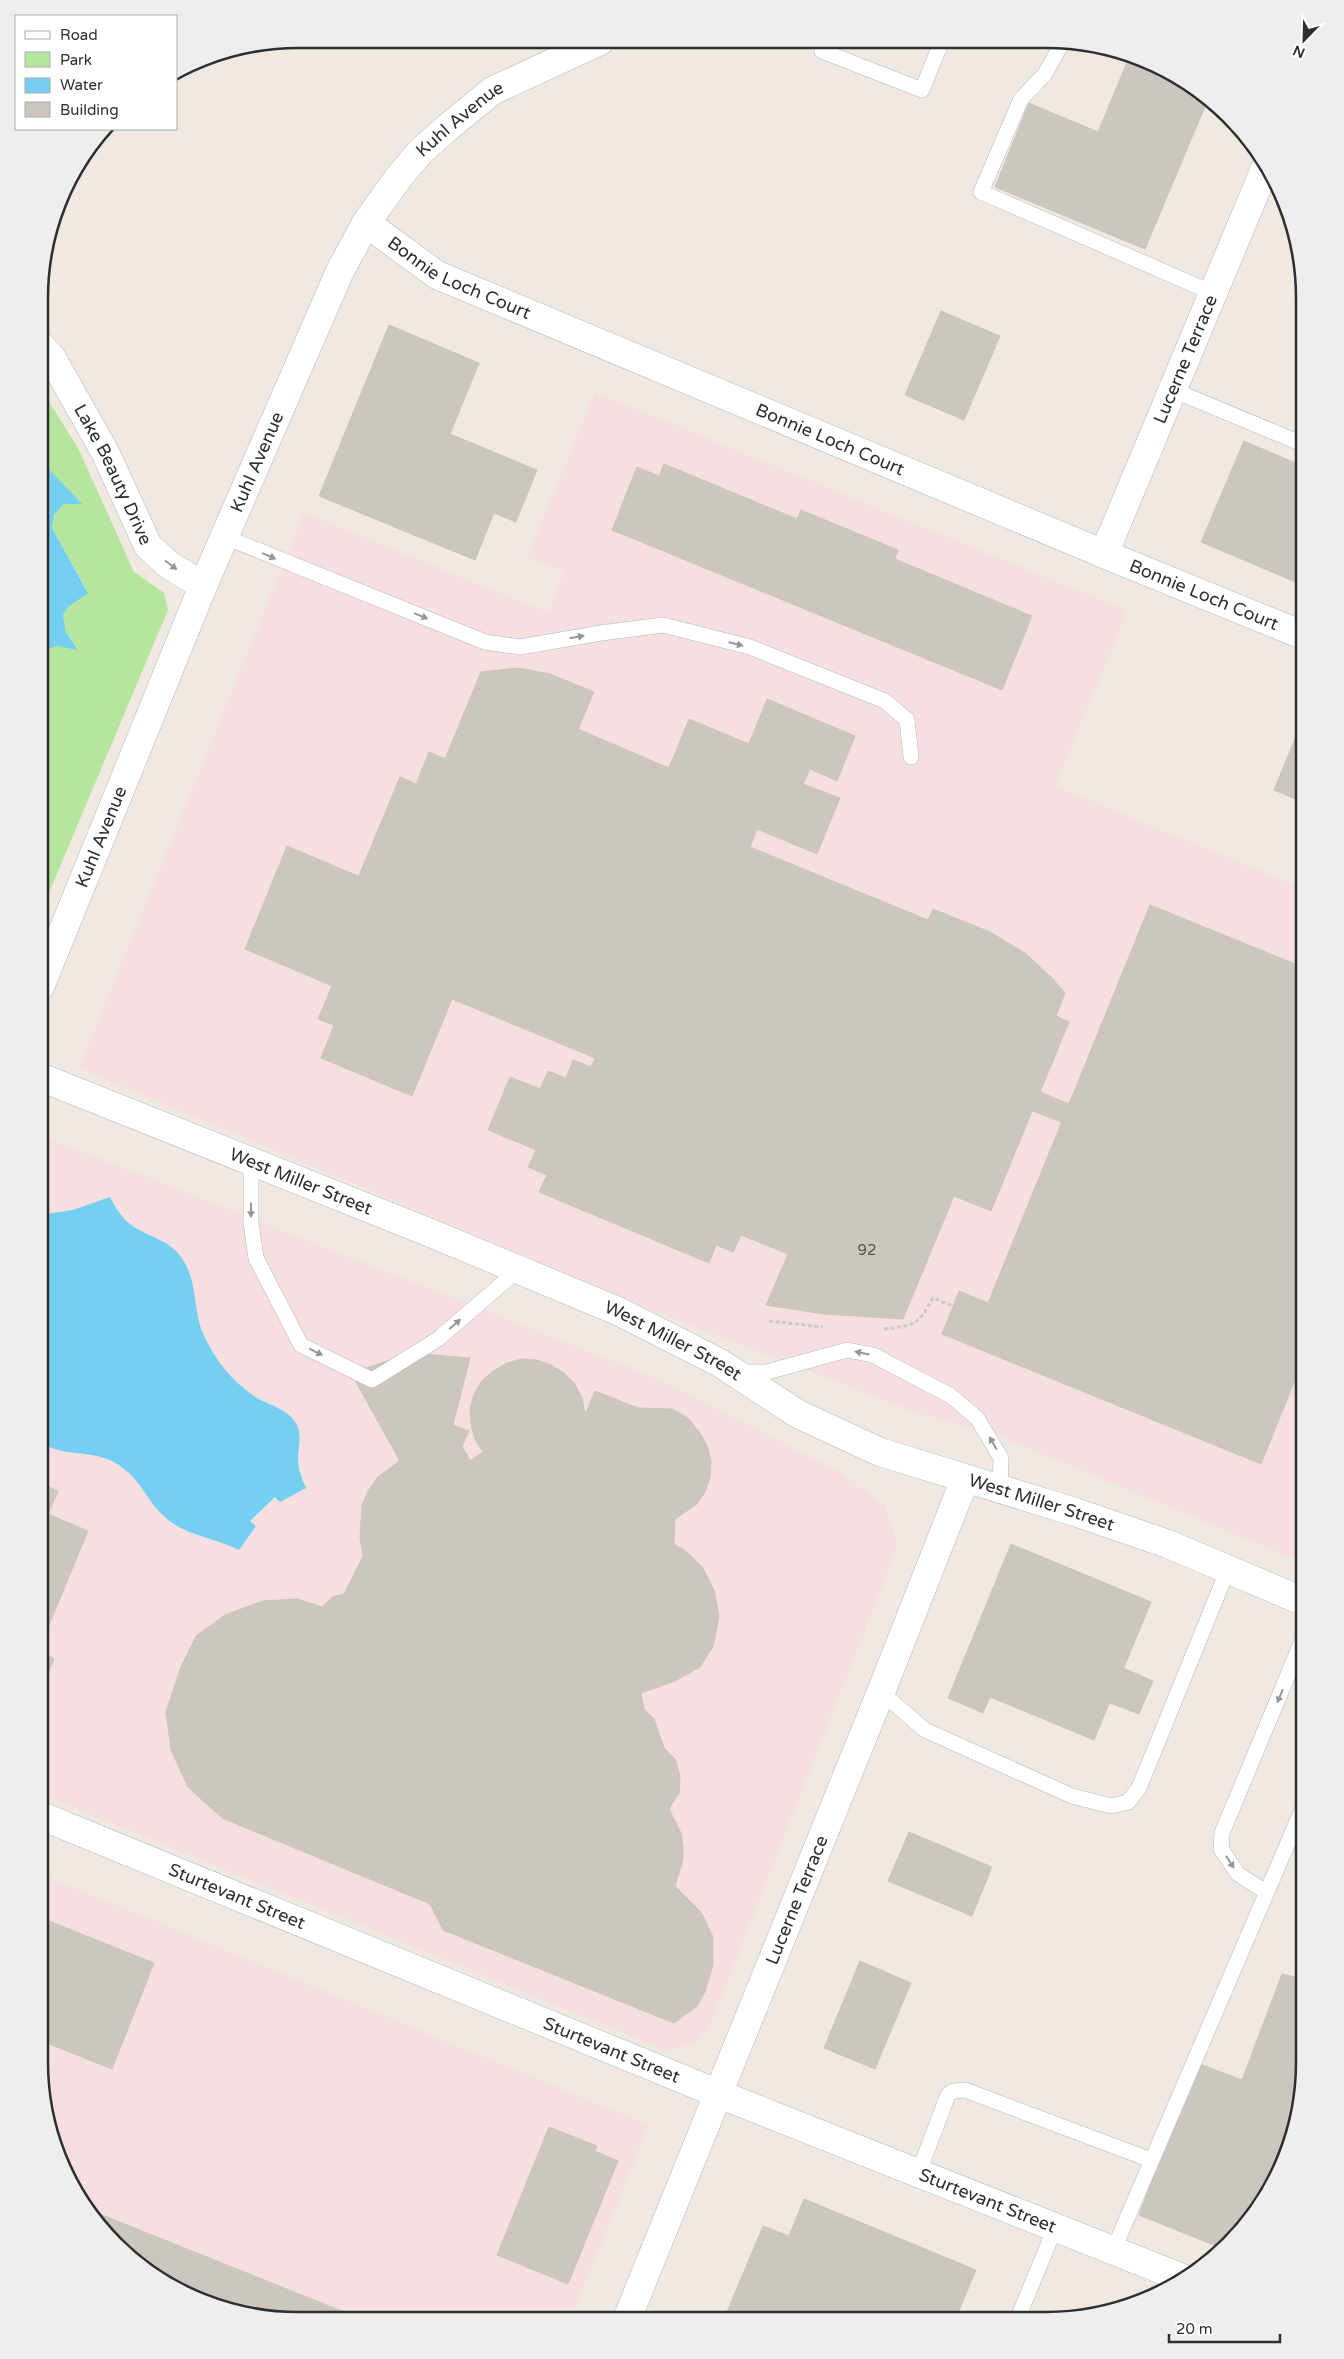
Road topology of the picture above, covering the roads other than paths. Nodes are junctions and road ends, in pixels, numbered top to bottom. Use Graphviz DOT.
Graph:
graph roads {
  1 [pos="585,48"];
  2 [pos="823,48"];
  3 [pos="939,48"];
  4 [pos="1060,48"];
  5 [pos="1263,173"];
  6 [pos="366,223"];
  7 [pos="1213,293"];
  8 [pos="48,354"];
  9 [pos="1173,390"];
  10 [pos="1296,441"];
  11 [pos="225,537"];
  12 [pos="1104,554"];
  13 [pos="203,586"];
  14 [pos="1296,632"];
  15 [pos="911,757"];
  16 [pos="48,967"];
  17 [pos="48,1080"];
  18 [pos="251,1161"];
  19 [pos="519,1269"];
  20 [pos="732,1371"];
  21 [pos="965,1479"];
  22 [pos="1000,1489"];
  23 [pos="1228,1569"];
  24 [pos="1296,1598"];
  25 [pos="1296,1656"];
  26 [pos="881,1692"];
  27 [pos="48,1819"];
  28 [pos="1296,1824"];
  29 [pos="1266,1892"];
  30 [pos="719,2094"];
  31 [pos="1152,2160"];
  32 [pos="918,2174"];
  33 [pos="1055,2228"];
  34 [pos="1113,2251"];
  35 [pos="1176,2275"];
  36 [pos="630,2312"];
  37 [pos="1020,2312"];
  1 -- 6 [label="street, Kuhl Avenue"];
  2 -- 3 [label="lane"];
  4 -- 7 [label="lane"];
  5 -- 7 [label="street, Lucerne Terrace"];
  6 -- 11 [label="street, Kuhl Avenue"];
  6 -- 12 [label="street, Bonnie Loch Court"];
  7 -- 9 [label="street, Lucerne Terrace"];
  8 -- 13 [label="street, Lake Beauty Drive, one-way"];
  9 -- 10 [label="lane"];
  9 -- 12 [label="street, Lucerne Terrace"];
  11 -- 13 [label="street, Kuhl Avenue"];
  11 -- 15 [label="lane, one-way"];
  12 -- 14 [label="street, Bonnie Loch Court"];
  13 -- 16 [label="street, Kuhl Avenue"];
  17 -- 18 [label="street, West Miller Street"];
  18 -- 19 [label="street, West Miller Street"];
  18 -- 19 [label="lane, one-way"];
  19 -- 20 [label="street, West Miller Street"];
  20 -- 21 [label="street, West Miller Street"];
  22 -- 20 [label="lane, one-way"];
  21 -- 22 [label="street, West Miller Street"];
  21 -- 26 [label="street, Lucerne Terrace"];
  22 -- 23 [label="street, West Miller Street"];
  23 -- 24 [label="street, West Miller Street"];
  23 -- 26 [label="lane"];
  25 -- 29 [label="lane, one-way"];
  26 -- 30 [label="street, Lucerne Terrace"];
  27 -- 30 [label="street, Sturtevant Street"];
  28 -- 29 [label="lane"];
  29 -- 31 [label="lane"];
  30 -- 32 [label="street, Sturtevant Street"];
  30 -- 36 [label="street, Lucerne Terrace"];
  31 -- 32 [label="lane"];
  31 -- 34 [label="lane"];
  32 -- 33 [label="street, Sturtevant Street"];
  33 -- 34 [label="street, Sturtevant Street"];
  33 -- 37 [label="lane"];
  34 -- 35 [label="street, Sturtevant Street"];
}
